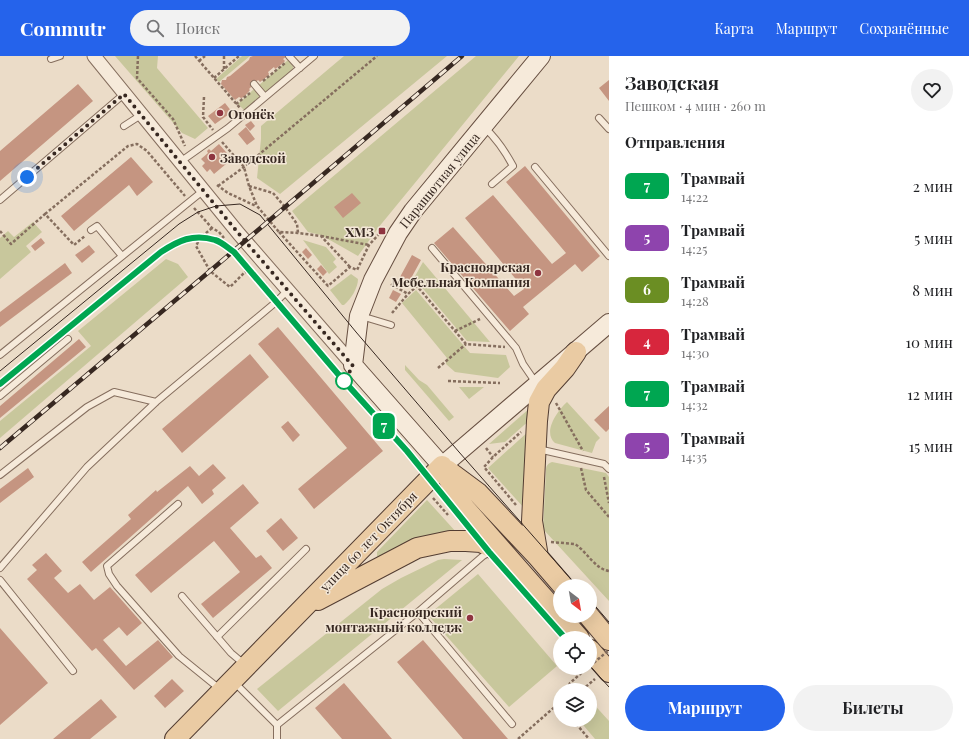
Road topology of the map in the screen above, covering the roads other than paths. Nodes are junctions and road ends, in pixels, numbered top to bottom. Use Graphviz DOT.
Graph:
graph roads {
  1 [pos="60,56"];
  2 [pos="94,56"];
  3 [pos="289,56"];
  4 [pos="314,56"];
  5 [pos="541,56"];
  6 [pos="52,59"];
  7 [pos="300,68"];
  8 [pos="254,84"];
  9 [pos="124,94"];
  10 [pos="265,97"];
  11 [pos="141,115"];
  12 [pos="599,118"];
  13 [pos="124,126"];
  14 [pos="483,126"];
  15 [pos="609,129"];
  16 [pos="184,158"];
  17 [pos="535,167"];
  18 [pos="492,184"];
  19 [pos="208,186"];
  20 [pos="0,200"];
  21 [pos="92,230"];
  22 [pos="432,248"];
  23 [pos="122,256"];
  24 [pos="609,256"];
  25 [pos="288,290"];
  26 [pos="359,316"];
  27 [pos="609,323"];
  28 [pos="390,325"];
  29 [pos="68,338"];
  30 [pos="576,352"];
  31 [pos="0,355"];
  32 [pos="353,366"];
  33 [pos="537,385"];
  34 [pos="0,396"];
  35 [pos="156,402"];
  36 [pos="536,448"];
  37 [pos="442,466"];
  38 [pos="607,467"];
  39 [pos="0,475"];
  40 [pos="178,504"];
  41 [pos="306,549"];
  42 [pos="543,550"];
  43 [pos="500,552"];
  44 [pos="0,568"];
  45 [pos="559,579"];
  46 [pos="0,580"];
  47 [pos="182,596"];
  48 [pos="305,606"];
  49 [pos="418,612"];
  50 [pos="595,623"];
  51 [pos="573,631"];
  52 [pos="217,637"];
  53 [pos="609,640"];
  54 [pos="597,665"];
  55 [pos="246,666"];
  56 [pos="73,671"];
  57 [pos="602,675"];
  58 [pos="227,686"];
  59 [pos="277,724"];
  60 [pos="512,724"];
  61 [pos="176,739"];
  62 [pos="277,739"];
  1 -- 6 [label="lane"];
  2 -- 9 [label="street"];
  3 -- 7 [label="lane"];
  4 -- 7 [label="lane"];
  5 -- 14 [label="main road, Парашютная улица"];
  7 -- 10 [label="lane"];
  8 -- 10 [label="lane"];
  9 -- 11 [label="street"];
  9 -- 20 [label="lane"];
  10 -- 16 [label="lane"];
  11 -- 13 [label="lane"];
  11 -- 16 [label="street"];
  12 -- 15 [label="lane"];
  14 -- 18 [label="lane"];
  14 -- 26 [label="main road, Парашютная улица"];
  16 -- 19 [label="street"];
  17 -- 24 [label="lane"];
  19 -- 23 [label="lane"];
  19 -- 25 [label="street"];
  21 -- 23 [label="lane"];
  22 -- 33 [label="lane"];
  23 -- 31 [label="lane"];
  25 -- 32 [label="street"];
  25 -- 35 [label="lane"];
  26 -- 28 [label="lane"];
  26 -- 32 [label="main road, Парашютная улица"];
  27 -- 30 [label="main road, улица 60 лет Октября"];
  29 -- 34 [label="lane"];
  30 -- 33 [label="main road, улица 60 лет Октября"];
  30 -- 36 [label="main road"];
  32 -- 37 [label="main road"];
  33 -- 37 [label="main road, улица 60 лет Октября"];
  35 -- 39 [label="lane"];
  35 -- 44 [label="lane"];
  36 -- 38 [label="lane"];
  36 -- 42 [label="main road"];
  37 -- 42 [label="main road"];
  37 -- 43 [label="main road"];
  37 -- 48 [label="main road, улица 60 лет Октября"];
  40 -- 58 [label="lane"];
  41 -- 52 [label="lane"];
  42 -- 45 [label="main road"];
  43 -- 48 [label="main road"];
  43 -- 49 [label="lane"];
  43 -- 51 [label="main road"];
  46 -- 56 [label="lane"];
  47 -- 52 [label="lane"];
  48 -- 55 [label="main road, улица 60 лет Октября"];
  49 -- 59 [label="lane"];
  49 -- 60 [label="lane"];
  50 -- 53 [label="main road"];
  52 -- 55 [label="lane"];
  54 -- 57 [label="main road"];
  55 -- 58 [label="main road, улица 60 лет Октября"];
  58 -- 59 [label="lane"];
  58 -- 61 [label="main road, улица 60 лет Октября"];
  59 -- 62 [label="lane"];
}
